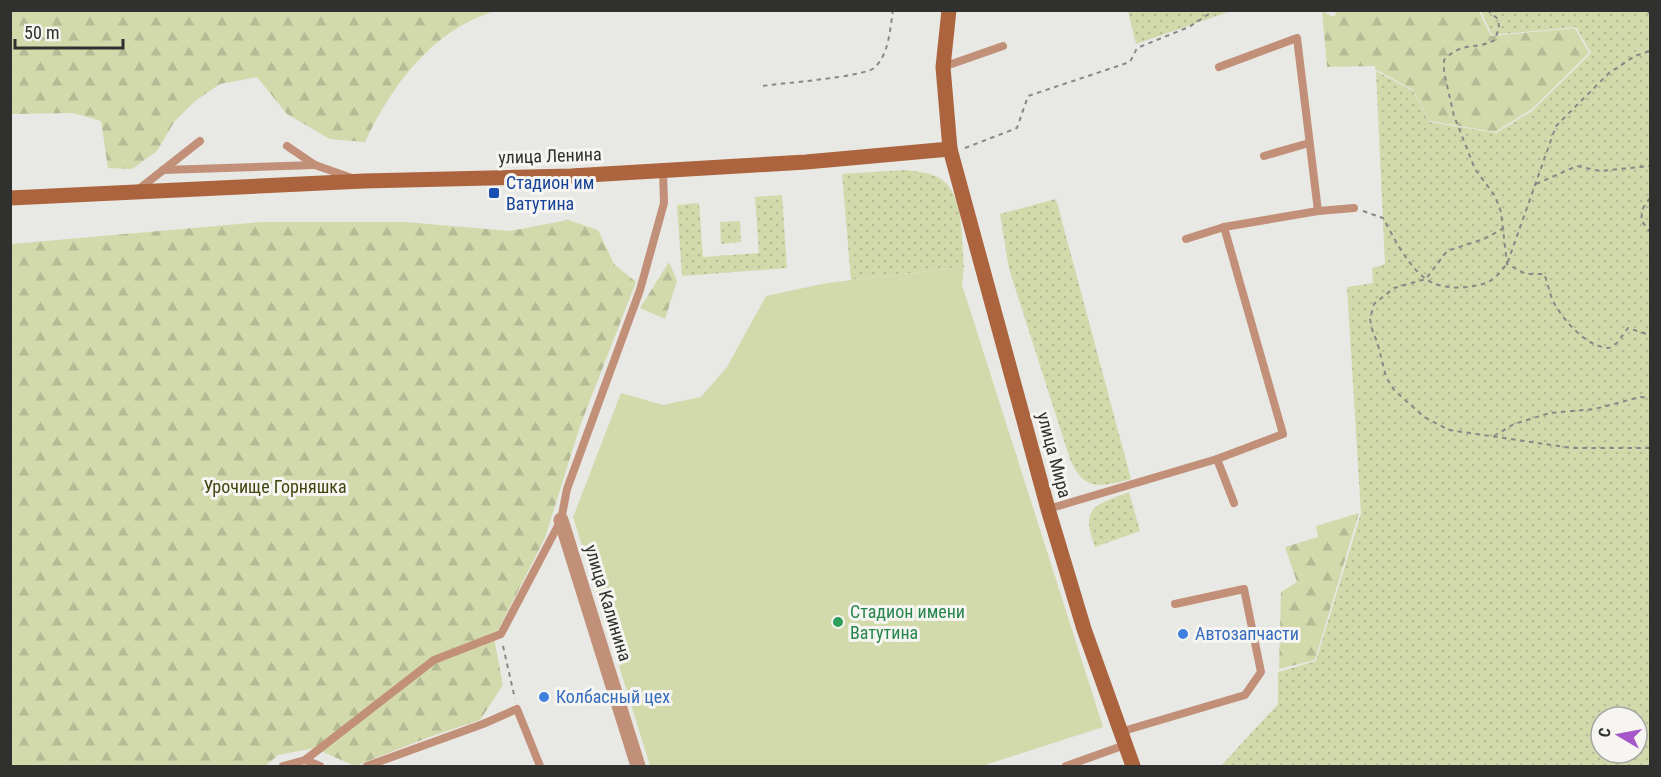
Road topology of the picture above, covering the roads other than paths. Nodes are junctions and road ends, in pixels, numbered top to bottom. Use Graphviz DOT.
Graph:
graph roads {
  1 [pos="949,10"];
  2 [pos="1003,46"];
  3 [pos="943,67"];
  4 [pos="1219,67"];
  5 [pos="200,141"];
  6 [pos="1309,143"];
  7 [pos="287,146"];
  8 [pos="951,149"];
  9 [pos="1264,156"];
  10 [pos="315,165"];
  11 [pos="163,170"];
  12 [pos="663,171"];
  13 [pos="364,181"];
  14 [pos="135,192"];
  15 [pos="10,198"];
  16 [pos="1354,208"];
  17 [pos="1317,211"];
  18 [pos="1224,227"];
  19 [pos="1186,239"];
  20 [pos="1217,459"];
  21 [pos="1234,503"];
  22 [pos="1048,509"];
  23 [pos="561,520"];
  24 [pos="1175,604"];
  25 [pos="1123,739"];
  26 [pos="305,760"];
  27 [pos="283,766"];
  28 [pos="320,766"];
  29 [pos="367,766"];
  30 [pos="540,766"];
  31 [pos="639,766"];
  32 [pos="1066,766"];
  33 [pos="1133,766"];
  1 -- 3 [label="main road"];
  2 -- 3 [label="lane"];
  3 -- 8 [label="main road"];
  4 -- 6 [label="lane"];
  5 -- 11 [label="lane"];
  6 -- 9 [label="lane"];
  6 -- 17 [label="lane"];
  7 -- 10 [label="lane"];
  8 -- 12 [label="main road, улица Ленина"];
  8 -- 22 [label="main road, улица Мира"];
  10 -- 11 [label="lane"];
  10 -- 13 [label="lane"];
  11 -- 14 [label="lane"];
  12 -- 13 [label="main road, улица Ленина"];
  12 -- 23 [label="lane"];
  13 -- 14 [label="main road, улица Ленина"];
  14 -- 15 [label="main road, улица Ленина"];
  16 -- 17 [label="lane"];
  17 -- 18 [label="lane"];
  18 -- 19 [label="lane"];
  18 -- 20 [label="lane"];
  20 -- 21 [label="lane"];
  20 -- 22 [label="lane"];
  22 -- 25 [label="main road, улица Мира"];
  23 -- 26 [label="lane"];
  23 -- 31 [label="street, улица Калинина"];
  24 -- 25 [label="lane"];
  25 -- 32 [label="lane"];
  25 -- 33 [label="main road, улица Мира"];
  26 -- 27 [label="lane"];
  26 -- 28 [label="lane"];
  29 -- 30 [label="lane"];
}
